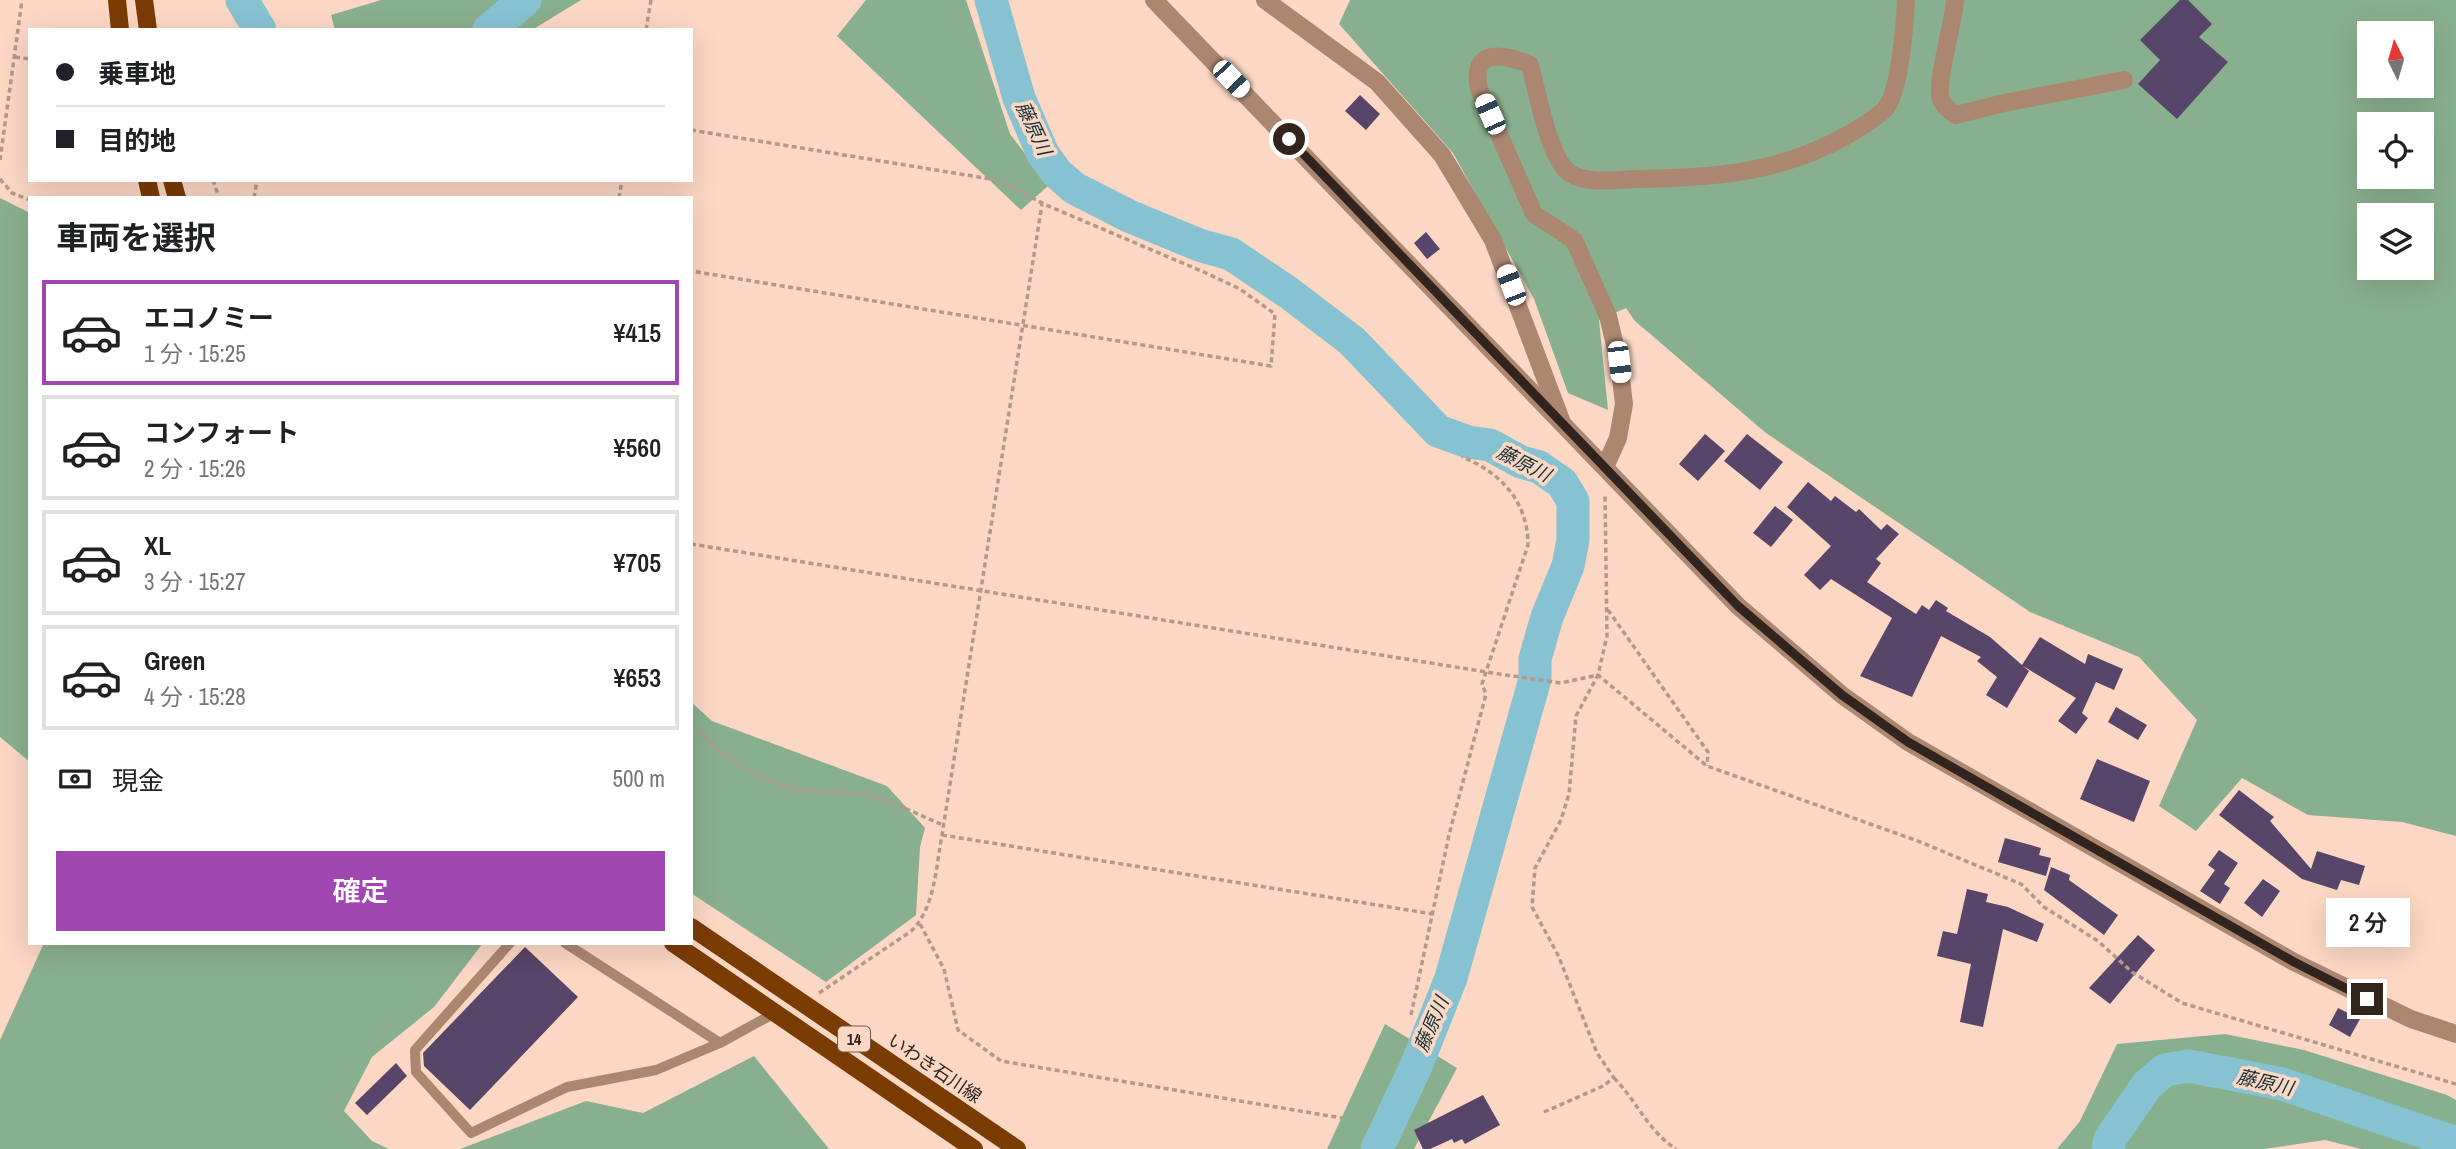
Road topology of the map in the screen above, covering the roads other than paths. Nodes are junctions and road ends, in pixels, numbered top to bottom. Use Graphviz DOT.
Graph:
graph roads {
  1 [pos="117,0"];
  2 [pos="144,0"];
  3 [pos="1154,0"];
  4 [pos="1906,0"];
  5 [pos="1955,0"];
  6 [pos="1268,1"];
  7 [pos="120,28"];
  8 [pos="148,28"];
  9 [pos="2124,80"];
  10 [pos="1560,420"];
  11 [pos="1605,467"];
  12 [pos="693,928"];
  13 [pos="508,945"];
  14 [pos="568,945"];
  15 [pos="676,945"];
  16 [pos="773,1014"];
  17 [pos="2456,1034"];
  18 [pos="720,1043"];
  19 [pos="974,1149"];
  20 [pos="1017,1149"];
  1 -- 7 [label="main road"];
  2 -- 8 [label="main road"];
  3 -- 10 [label="street"];
  4 -- 11 [label="street"];
  5 -- 9 [label="street"];
  6 -- 10 [label="street"];
  10 -- 11 [label="street"];
  11 -- 17 [label="street"];
  12 -- 20 [label="main road, いわき石川線 / 14"];
  13 -- 18 [label="lane"];
  14 -- 18 [label="lane"];
  15 -- 16 [label="main road, 14"];
  16 -- 18 [label="lane"];
  16 -- 19 [label="main road, 14"];
}
